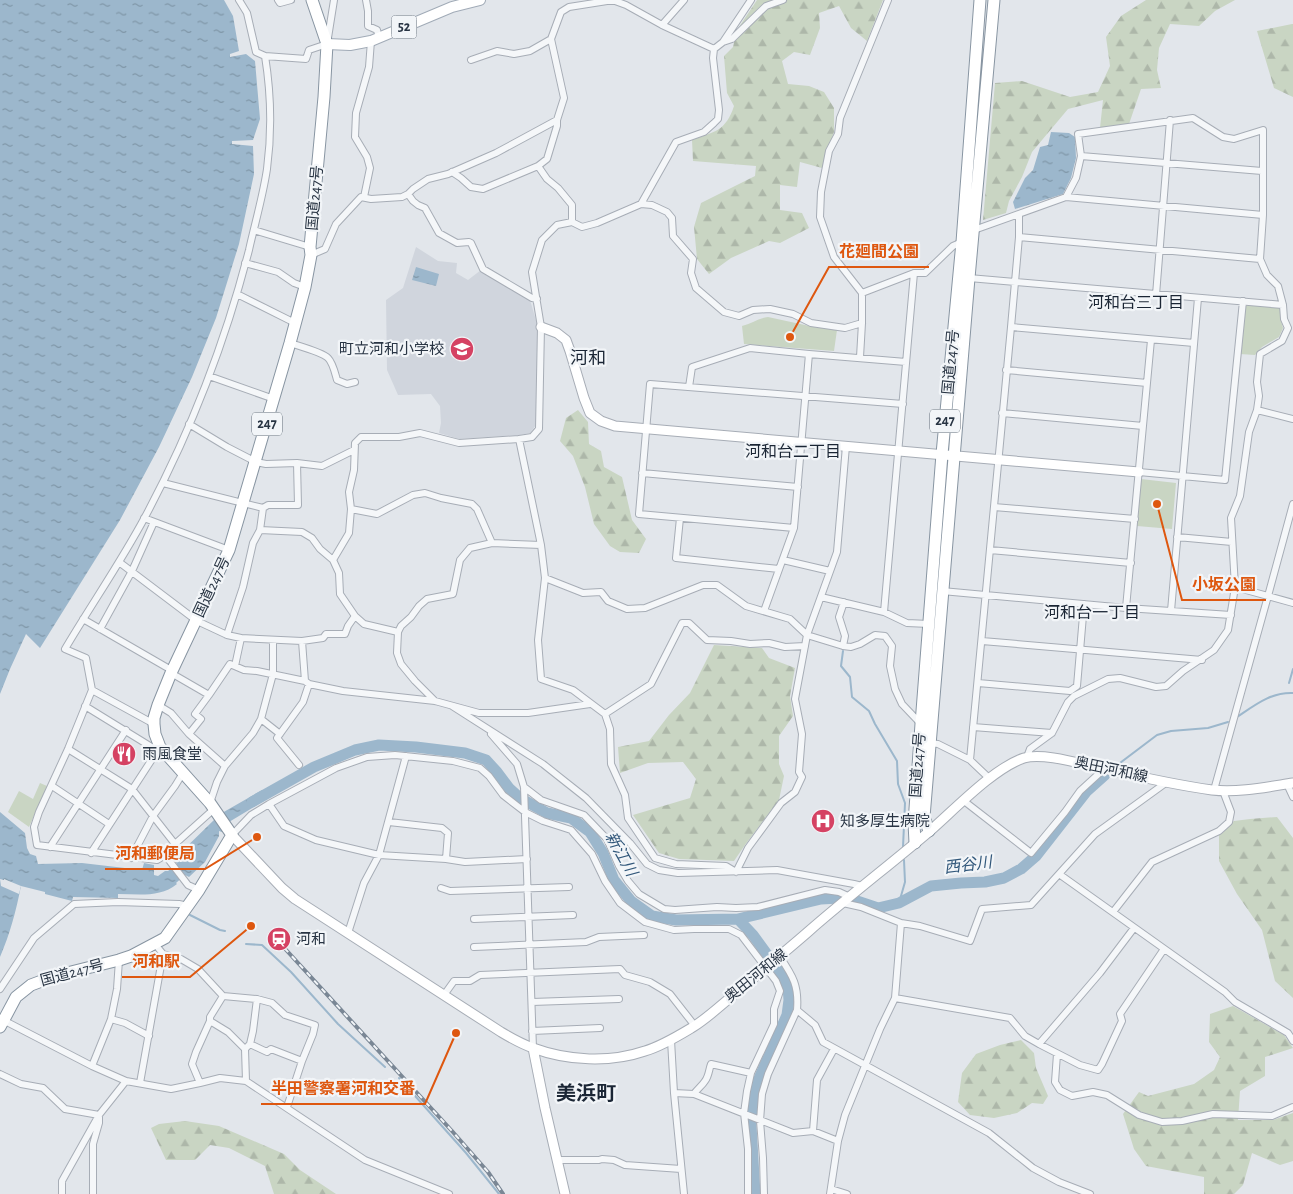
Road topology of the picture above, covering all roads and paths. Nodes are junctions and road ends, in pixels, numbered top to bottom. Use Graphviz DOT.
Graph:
graph roads {
  1 [pos="239,0"];
  2 [pos="278,0"];
  3 [pos="290,0"];
  4 [pos="312,0"];
  5 [pos="334,0"];
  6 [pos="366,0"];
  7 [pos="480,0"];
  8 [pos="684,0"];
  9 [pos="750,0"];
  10 [pos="783,0"];
  11 [pos="888,0"];
  12 [pos="980,0"];
  13 [pos="994,0"];
  14 [pos="662,25"];
  15 [pos="375,39"];
  16 [pos="551,39"];
  17 [pos="723,42"];
  18 [pos="327,44"];
  19 [pos="714,49"];
  20 [pos="265,56"];
  21 [pos="471,60"];
  22 [pos="557,120"];
  23 [pos="1170,120"];
  24 [pos="1081,156"];
  25 [pos="1167,163"];
  26 [pos="538,166"];
  27 [pos="1262,171"];
  28 [pos="452,172"];
  29 [pos="408,194"];
  30 [pos="364,197"];
  31 [pos="1066,198"];
  32 [pos="640,204"];
  33 [pos="1163,206"];
  34 [pos="1019,214"];
  35 [pos="1263,215"];
  36 [pos="572,222"];
  37 [pos="254,230"];
  38 [pos="974,230"];
  39 [pos="1019,237"];
  40 [pos="962,242"];
  41 [pos="1160,249"];
  42 [pos="311,251"];
  43 [pos="1260,259"];
  44 [pos="246,263"];
  45 [pos="914,273"];
  46 [pos="969,278"];
  47 [pos="1014,282"];
  48 [pos="305,287"];
  49 [pos="862,293"];
  50 [pos="237,294"];
  51 [pos="1156,295"];
  52 [pos="1198,298"];
  53 [pos="537,299"];
  54 [pos="1243,301"];
  55 [pos="1283,304"];
  56 [pos="296,322"];
  57 [pos="862,324"];
  58 [pos="542,327"];
  59 [pos="1011,328"];
  60 [pos="1151,340"];
  61 [pos="290,343"];
  62 [pos="1194,343"];
  63 [pos="809,354"];
  64 [pos="860,357"];
  65 [pos="906,362"];
  66 [pos="1006,370"];
  67 [pos="209,376"];
  68 [pos="355,382"];
  69 [pos="1147,383"];
  70 [pos="689,387"];
  71 [pos="806,396"];
  72 [pos="274,399"];
  73 [pos="903,404"];
  74 [pos="1257,410"];
  75 [pos="1002,413"];
  76 [pos="1293,419"];
  77 [pos="189,424"];
  78 [pos="1143,426"];
  79 [pos="645,428"];
  80 [pos="519,439"];
  81 [pos="802,442"];
  82 [pos="846,446"];
  83 [pos="354,450"];
  84 [pos="898,450"];
  85 [pos="942,454"];
  86 [pos="954,456"];
  87 [pos="998,460"];
  88 [pos="256,462"];
  89 [pos="297,463"];
  90 [pos="1139,472"];
  91 [pos="642,473"];
  92 [pos="1183,476"];
  93 [pos="163,483"];
  94 [pos="798,487"];
  95 [pos="244,503"];
  96 [pos="1293,504"];
  97 [pos="994,507"];
  98 [pos="263,508"];
  99 [pos="351,509"];
  100 [pos="144,518"];
  101 [pos="680,518"];
  102 [pos="1135,519"];
  103 [pos="154,522"];
  104 [pos="794,528"];
  105 [pos="260,530"];
  106 [pos="1177,537"];
  107 [pos="1232,542"];
  108 [pos="492,543"];
  109 [pos="541,545"];
  110 [pos="230,550"];
  111 [pos="990,550"];
  112 [pos="333,560"];
  113 [pos="782,560"];
  114 [pos="119,562"];
  115 [pos="1131,562"];
  116 [pos="779,569"];
  117 [pos="132,571"];
  118 [pos="830,571"];
  119 [pos="545,578"];
  120 [pos="1235,587"];
  121 [pos="942,591"];
  122 [pos="986,595"];
  123 [pos="1268,596"];
  124 [pos="821,597"];
  125 [pos="844,602"];
  126 [pos="1293,603"];
  127 [pos="1084,604"];
  128 [pos="1126,608"];
  129 [pos="764,611"];
  130 [pos="1171,611"];
  131 [pos="884,612"];
  132 [pos="1231,615"];
  133 [pos="355,616"];
  134 [pos="83,619"];
  135 [pos="197,621"];
  136 [pos="929,624"];
  137 [pos="100,629"];
  138 [pos="398,632"];
  139 [pos="227,635"];
  140 [pos="807,635"];
  141 [pos="241,638"];
  142 [pos="272,640"];
  143 [pos="302,641"];
  144 [pos="982,641"];
  145 [pos="805,646"];
  146 [pos="844,646"];
  147 [pos="1080,649"];
  148 [pos="1202,660"];
  149 [pos="235,666"];
  150 [pos="172,672"];
  151 [pos="273,674"];
  152 [pos="307,683"];
  153 [pos="978,683"];
  154 [pos="92,690"];
  155 [pos="210,695"];
  156 [pos="436,701"];
  157 [pos="590,704"];
  158 [pos="158,705"];
  159 [pos="85,706"];
  160 [pos="452,706"];
  161 [pos="606,714"];
  162 [pos="261,719"];
  163 [pos="154,724"];
  164 [pos="921,724"];
  165 [pos="974,727"];
  166 [pos="487,729"];
  167 [pos="126,730"];
  168 [pos="1052,733"];
  169 [pos="189,734"];
  170 [pos="280,734"];
  171 [pos="930,743"];
  172 [pos="68,749"];
  173 [pos="159,749"];
  174 [pos="406,756"];
  175 [pos="1026,757"];
  176 [pos="970,760"];
  177 [pos="299,765"];
  178 [pos="225,766"];
  179 [pos="1104,769"];
  180 [pos="101,770"];
  181 [pos="183,773"];
  182 [pos="990,779"];
  183 [pos="1166,782"];
  184 [pos="1290,784"];
  185 [pos="52,786"];
  186 [pos="132,789"];
  187 [pos="524,790"];
  188 [pos="1219,790"];
  189 [pos="1293,797"];
  190 [pos="964,801"];
  191 [pos="79,804"];
  192 [pos="269,804"];
  193 [pos="214,809"];
  194 [pos="525,812"];
  195 [pos="152,816"];
  196 [pos="389,822"];
  197 [pos="109,824"];
  198 [pos="929,831"];
  199 [pos="230,832"];
  200 [pos="915,843"];
  201 [pos="175,844"];
  202 [pos="50,847"];
  203 [pos="91,853"];
  204 [pos="165,855"];
  205 [pos="379,855"];
  206 [pos="130,858"];
  207 [pos="446,859"];
  208 [pos="527,859"];
  209 [pos="736,872"];
  210 [pos="1059,874"];
  211 [pos="569,887"];
  212 [pos="193,888"];
  213 [pos="441,888"];
  214 [pos="528,888"];
  215 [pos="852,894"];
  216 [pos="188,906"];
  217 [pos="1113,912"];
  218 [pos="573,915"];
  219 [pos="529,916"];
  220 [pos="474,919"];
  221 [pos="901,924"];
  222 [pos="1134,928"];
  223 [pos="348,932"];
  224 [pos="644,935"];
  225 [pos="155,944"];
  226 [pos="530,945"];
  227 [pos="474,947"];
  228 [pos="1164,949"];
  229 [pos="164,954"];
  230 [pos="780,957"];
  231 [pos="119,960"];
  232 [pos="766,968"];
  233 [pos="531,973"];
  234 [pos="0,989"];
  235 [pos="444,995"];
  236 [pos="223,996"];
  237 [pos="895,998"];
  238 [pos="257,999"];
  239 [pos="619,999"];
  240 [pos="532,1002"];
  241 [pos="797,1010"];
  242 [pos="111,1019"];
  243 [pos="210,1021"];
  244 [pos="1,1023"];
  245 [pos="695,1026"];
  246 [pos="600,1028"];
  247 [pos="532,1031"];
  248 [pos="149,1036"];
  249 [pos="671,1040"];
  250 [pos="1293,1041"];
  251 [pos="1039,1044"];
  252 [pos="247,1046"];
  253 [pos="533,1048"];
  254 [pos="834,1049"];
  255 [pos="1057,1054"];
  256 [pos="302,1061"];
  257 [pos="92,1066"];
  258 [pos="865,1066"];
  259 [pos="751,1073"];
  260 [pos="0,1074"];
  261 [pos="126,1081"];
  262 [pos="246,1081"];
  263 [pos="140,1083"];
  264 [pos="200,1083"];
  265 [pos="674,1093"];
  266 [pos="694,1094"];
  267 [pos="287,1107"];
  268 [pos="1293,1107"];
  269 [pos="744,1113"];
  270 [pos="99,1115"];
  271 [pos="759,1120"];
  272 [pos="814,1131"];
  273 [pos="838,1142"];
  274 [pos="558,1160"];
  275 [pos="681,1169"];
  276 [pos="830,1192"];
  277 [pos="62,1194"];
  278 [pos="93,1194"];
  279 [pos="448,1194"];
  280 [pos="565,1194"];
  281 [pos="684,1194"];
  282 [pos="748,1194"];
  283 [pos="764,1194"];
  284 [pos="847,1194"];
  285 [pos="1090,1194"];
  1 -- 20 [label="street"];
  2 -- 3 [label="street"];
  4 -- 18 [label="highway, 国道247号 / 247"];
  5 -- 18 [label="street"];
  6 -- 15 [label="street"];
  7 -- 15 [label="main road, 52"];
  8 -- 14 [label="street"];
  9 -- 17 [label="street"];
  10 -- 17 [label="street"];
  11 -- 49 [label="street"];
  12 -- 40 [label="highway, 国道247号 / 247"];
  13 -- 38 [label="highway, 国道247号 / 247"];
  14 -- 16 [label="street"];
  14 -- 19 [label="street"];
  15 -- 18 [label="main road, 52"];
  15 -- 30 [label="street"];
  16 -- 21 [label="street"];
  16 -- 22 [label="street"];
  17 -- 19 [label="street"];
  18 -- 20 [label="street"];
  18 -- 42 [label="highway, 国道247号 / 247"];
  19 -- 32 [label="street"];
  20 -- 37 [label="street"];
  22 -- 26 [label="street"];
  22 -- 28 [label="street"];
  23 -- 24 [label="street"];
  23 -- 25 [label="street"];
  23 -- 27 [label="street"];
  24 -- 25 [label="street"];
  24 -- 31 [label="street"];
  25 -- 27 [label="street"];
  25 -- 33 [label="street"];
  26 -- 28 [label="street"];
  26 -- 36 [label="street"];
  27 -- 35 [label="street"];
  28 -- 29 [label="street"];
  29 -- 30 [label="street"];
  29 -- 53 [label="street"];
  30 -- 42 [label="street"];
  31 -- 33 [label="street"];
  31 -- 34 [label="street"];
  32 -- 36 [label="street"];
  32 -- 57 [label="street"];
  33 -- 35 [label="street"];
  33 -- 41 [label="street"];
  34 -- 38 [label="street"];
  34 -- 39 [label="street"];
  35 -- 43 [label="street"];
  36 -- 53 [label="street"];
  37 -- 42 [label="street"];
  37 -- 44 [label="street"];
  38 -- 46 [label="highway, 国道247号 / 247"];
  39 -- 41 [label="street"];
  39 -- 47 [label="street"];
  40 -- 45 [label="street"];
  40 -- 85 [label="highway, 国道247号 / 247"];
  41 -- 43 [label="street"];
  41 -- 51 [label="street"];
  42 -- 48 [label="highway, 国道247号 / 247"];
  43 -- 55 [label="street"];
  44 -- 48 [label="street"];
  44 -- 50 [label="street"];
  45 -- 49 [label="street"];
  45 -- 65 [label="street"];
  46 -- 47 [label="street"];
  46 -- 86 [label="highway, 国道247号 / 247"];
  47 -- 51 [label="street"];
  47 -- 59 [label="street"];
  48 -- 56 [label="highway, 国道247号 / 247"];
  49 -- 57 [label="street"];
  50 -- 56 [label="street"];
  50 -- 67 [label="street"];
  51 -- 52 [label="street"];
  52 -- 54 [label="street"];
  52 -- 62 [label="street"];
  53 -- 58 [label="street"];
  54 -- 55 [label="street"];
  54 -- 92 [label="street"];
  55 -- 74 [label="street"];
  56 -- 61 [label="highway, 国道247号 / 247"];
  57 -- 64 [label="street"];
  58 -- 79 [label="main road"];
  58 -- 80 [label="street"];
  59 -- 60 [label="street"];
  59 -- 66 [label="street"];
  60 -- 62 [label="street"];
  60 -- 69 [label="street"];
  61 -- 68 [label="street"];
  61 -- 72 [label="highway, 国道247号 / 247"];
  62 -- 92 [label="street"];
  63 -- 64 [label="street"];
  63 -- 70 [label="street"];
  63 -- 71 [label="street"];
  64 -- 65 [label="street"];
  65 -- 73 [label="street"];
  66 -- 69 [label="street"];
  66 -- 75 [label="street"];
  67 -- 72 [label="street"];
  67 -- 77 [label="street"];
  69 -- 78 [label="street"];
  70 -- 71 [label="street"];
  70 -- 79 [label="street"];
  71 -- 73 [label="street"];
  71 -- 81 [label="street"];
  72 -- 88 [label="highway, 国道247号 / 247"];
  73 -- 84 [label="street"];
  74 -- 76 [label="street"];
  74 -- 107 [label="street"];
  75 -- 78 [label="street"];
  75 -- 87 [label="street"];
  77 -- 88 [label="street"];
  77 -- 93 [label="street"];
  78 -- 90 [label="street"];
  79 -- 81 [label="main road"];
  79 -- 91 [label="street"];
  80 -- 83 [label="street"];
  80 -- 109 [label="street"];
  81 -- 82 [label="main road"];
  81 -- 94 [label="street"];
  82 -- 84 [label="main road"];
  82 -- 118 [label="street"];
  83 -- 89 [label="street"];
  83 -- 99 [label="street"];
  84 -- 85 [label="main road"];
  84 -- 131 [label="street"];
  85 -- 86 [label="main road"];
  85 -- 136 [label="highway, 国道247号 / 247"];
  86 -- 87 [label="main road"];
  86 -- 121 [label="highway, 国道247号 / 247"];
  87 -- 90 [label="main road"];
  87 -- 97 [label="street"];
  88 -- 89 [label="street"];
  88 -- 95 [label="highway, 国道247号 / 247"];
  89 -- 98 [label="street"];
  90 -- 92 [label="street"];
  90 -- 102 [label="street"];
  91 -- 94 [label="street"];
  91 -- 101 [label="street"];
  92 -- 106 [label="street"];
  93 -- 95 [label="street"];
  93 -- 100 [label="street"];
  94 -- 104 [label="street"];
  95 -- 98 [label="street"];
  95 -- 110 [label="highway, 国道247号 / 247"];
  96 -- 123 [label="street"];
  97 -- 102 [label="street"];
  97 -- 111 [label="street"];
  98 -- 105 [label="street"];
  99 -- 108 [label="street"];
  99 -- 112 [label="street"];
  100 -- 103 [label="street"];
  100 -- 114 [label="street"];
  101 -- 104 [label="street"];
  101 -- 116 [label="street"];
  102 -- 115 [label="street"];
  103 -- 110 [label="street"];
  103 -- 117 [label="street"];
  104 -- 113 [label="street"];
  105 -- 112 [label="street"];
  105 -- 139 [label="street"];
  106 -- 107 [label="street"];
  106 -- 130 [label="street"];
  107 -- 120 [label="street"];
  108 -- 109 [label="street"];
  108 -- 138 [label="street"];
  109 -- 119 [label="street"];
  110 -- 135 [label="highway, 国道247号 / 247"];
  111 -- 115 [label="street"];
  111 -- 122 [label="street"];
  112 -- 133 [label="street"];
  113 -- 116 [label="street"];
  113 -- 118 [label="street"];
  114 -- 117 [label="street"];
  114 -- 134 [label="street"];
  115 -- 128 [label="street"];
  116 -- 129 [label="street"];
  117 -- 135 [label="street"];
  117 -- 137 [label="street"];
  118 -- 124 [label="street"];
  119 -- 129 [label="street"];
  119 -- 157 [label="street"];
  120 -- 123 [label="street"];
  120 -- 132 [label="street"];
  121 -- 122 [label="street"];
  121 -- 171 [label="highway, 国道247号 / 247"];
  122 -- 127 [label="street"];
  122 -- 144 [label="street"];
  123 -- 126 [label="street"];
  123 -- 188 [label="street"];
  124 -- 125 [label="street"];
  124 -- 140 [label="street"];
  125 -- 131 [label="street"];
  125 -- 146 [label="street"];
  127 -- 128 [label="street"];
  127 -- 147 [label="street"];
  128 -- 130 [label="street"];
  129 -- 140 [label="street"];
  130 -- 132 [label="street"];
  131 -- 136 [label="street"];
  132 -- 148 [label="street"];
  133 -- 138 [label="street"];
  133 -- 143 [label="street"];
  134 -- 137 [label="street"];
  134 -- 154 [label="street"];
  135 -- 139 [label="street"];
  135 -- 150 [label="highway, 国道247号 / 247"];
  136 -- 164 [label="highway, 国道247号 / 247"];
  137 -- 150 [label="street"];
  138 -- 156 [label="street"];
  139 -- 141 [label="street"];
  140 -- 145 [label="street"];
  140 -- 146 [label="street"];
  141 -- 142 [label="street"];
  141 -- 149 [label="street"];
  142 -- 143 [label="street"];
  142 -- 151 [label="street"];
  143 -- 152 [label="street"];
  144 -- 147 [label="street"];
  144 -- 153 [label="street"];
  145 -- 161 [label="street"];
  145 -- 209 [label="street"];
  146 -- 164 [label="street"];
  147 -- 148 [label="street"];
  147 -- 153 [label="street"];
  148 -- 168 [label="street"];
  149 -- 151 [label="street"];
  149 -- 155 [label="street"];
  150 -- 155 [label="street"];
  150 -- 158 [label="highway, 国道247号 / 247"];
  151 -- 152 [label="street"];
  151 -- 162 [label="street"];
  152 -- 156 [label="street"];
  152 -- 170 [label="street"];
  153 -- 165 [label="street"];
  154 -- 159 [label="street"];
  154 -- 163 [label="street"];
  155 -- 169 [label="street"];
  156 -- 160 [label="street"];
  157 -- 160 [label="street"];
  157 -- 161 [label="street"];
  158 -- 163 [label="highway, 国道247号 / 247"];
  158 -- 169 [label="street"];
  159 -- 167 [label="street"];
  159 -- 172 [label="street"];
  160 -- 166 [label="street"];
  161 -- 209 [label="street"];
  162 -- 170 [label="street"];
  162 -- 178 [label="street"];
  163 -- 173 [label="highway, 国道247号 / 247"];
  164 -- 200 [label="highway, 国道247号 / 247"];
  165 -- 168 [label="street"];
  165 -- 176 [label="street"];
  166 -- 187 [label="street"];
  166 -- 209 [label="street"];
  167 -- 173 [label="street"];
  167 -- 180 [label="street"];
  168 -- 175 [label="street"];
  169 -- 178 [label="street"];
  170 -- 177 [label="street"];
  171 -- 176 [label="street"];
  171 -- 198 [label="highway, 国道247号 / 247"];
  172 -- 180 [label="street"];
  172 -- 185 [label="street"];
  173 -- 181 [label="highway, 国道247号 / 247"];
  173 -- 186 [label="street"];
  174 -- 192 [label="street"];
  174 -- 194 [label="street"];
  174 -- 196 [label="street"];
  175 -- 179 [label="main road, 奥田河和線"];
  175 -- 182 [label="main road, 奥田河和線"];
  176 -- 182 [label="street"];
  178 -- 193 [label="street"];
  179 -- 183 [label="main road, 奥田河和線"];
  179 -- 190 [label="street"];
  180 -- 186 [label="street"];
  180 -- 191 [label="street"];
  181 -- 193 [label="highway, 国道247号 / 247"];
  181 -- 195 [label="street"];
  182 -- 190 [label="main road, 奥田河和線"];
  183 -- 188 [label="main road, 奥田河和線"];
  183 -- 210 [label="street"];
  184 -- 188 [label="main road, 奥田河和線"];
  184 -- 189 [label="street"];
  185 -- 191 [label="street"];
  185 -- 202 [label="street"];
  186 -- 195 [label="street"];
  186 -- 197 [label="street"];
  187 -- 194 [label="street"];
  187 -- 215 [label="street"];
  188 -- 217 [label="street"];
  190 -- 198 [label="main road, 奥田河和線"];
  191 -- 197 [label="street"];
  191 -- 202 [label="street"];
  192 -- 199 [label="street"];
  192 -- 205 [label="street"];
  193 -- 199 [label="highway, 国道247号 / 247"];
  193 -- 201 [label="street"];
  194 -- 208 [label="street"];
  194 -- 232 [label="street"];
  195 -- 201 [label="street"];
  195 -- 206 [label="street"];
  196 -- 205 [label="street"];
  196 -- 207 [label="street"];
  197 -- 203 [label="street"];
  198 -- 200 [label="main road, 奥田河和線"];
  199 -- 212 [label="highway, 国道247号"];
  199 -- 223 [label="main road, 奥田河和線"];
  200 -- 215 [label="main road, 奥田河和線"];
  201 -- 204 [label="street"];
  202 -- 203 [label="street"];
  203 -- 206 [label="street"];
  204 -- 206 [label="street"];
  204 -- 212 [label="street"];
  205 -- 207 [label="street"];
  205 -- 223 [label="street"];
  207 -- 208 [label="street"];
  208 -- 214 [label="street"];
  209 -- 215 [label="street"];
  210 -- 217 [label="street"];
  210 -- 221 [label="street"];
  211 -- 214 [label="street"];
  212 -- 216 [label="highway, 国道247号"];
  213 -- 214 [label="street"];
  214 -- 219 [label="street"];
  215 -- 221 [label="street"];
  215 -- 230 [label="main road, 奥田河和線"];
  216 -- 225 [label="highway, 国道247号"];
  216 -- 234 [label="street"];
  217 -- 222 [label="street"];
  218 -- 219 [label="street"];
  219 -- 220 [label="street"];
  219 -- 226 [label="street"];
  221 -- 237 [label="street"];
  222 -- 228 [label="street"];
  222 -- 251 [label="street"];
  223 -- 235 [label="main road, 奥田河和線"];
  224 -- 226 [label="street"];
  225 -- 229 [label="street"];
  225 -- 231 [label="highway, 国道247号"];
  226 -- 227 [label="street"];
  226 -- 233 [label="street"];
  228 -- 250 [label="street"];
  228 -- 255 [label="street"];
  229 -- 236 [label="street"];
  229 -- 248 [label="street"];
  230 -- 232 [label="main road, 奥田河和線"];
  230 -- 241 [label="street"];
  231 -- 242 [label="street"];
  231 -- 244 [label="highway, 国道247号"];
  232 -- 245 [label="main road, 奥田河和線"];
  232 -- 259 [label="street"];
  233 -- 235 [label="street"];
  233 -- 240 [label="street"];
  233 -- 245 [label="street"];
  235 -- 253 [label="main road, 奥田河和線"];
  236 -- 238 [label="street"];
  236 -- 243 [label="street"];
  237 -- 251 [label="street"];
  237 -- 258 [label="street"];
  238 -- 252 [label="street"];
  238 -- 256 [label="street"];
  239 -- 240 [label="street"];
  240 -- 247 [label="street"];
  241 -- 254 [label="street"];
  241 -- 271 [label="street"];
  242 -- 248 [label="street"];
  242 -- 257 [label="street"];
  243 -- 252 [label="street"];
  243 -- 264 [label="street"];
  244 -- 257 [label="street"];
  245 -- 249 [label="main road, 奥田河和線"];
  246 -- 247 [label="street"];
  247 -- 253 [label="street"];
  248 -- 263 [label="street"];
  249 -- 253 [label="main road, 奥田河和線"];
  249 -- 265 [label="street"];
  251 -- 255 [label="street"];
  252 -- 256 [label="street"];
  252 -- 262 [label="street"];
  253 -- 274 [label="main road"];
  254 -- 258 [label="street"];
  254 -- 272 [label="street"];
  255 -- 268 [label="street"];
  256 -- 267 [label="street"];
  257 -- 261 [label="street"];
  258 -- 273 [label="street"];
  258 -- 285 [label="street"];
  259 -- 266 [label="street"];
  259 -- 269 [label="street"];
  260 -- 270 [label="street"];
  261 -- 263 [label="street"];
  261 -- 270 [label="street"];
  262 -- 264 [label="street"];
  262 -- 267 [label="street"];
  263 -- 264 [label="street"];
  265 -- 266 [label="street"];
  265 -- 275 [label="street"];
  266 -- 269 [label="street"];
  267 -- 279 [label="street"];
  269 -- 271 [label="street"];
  269 -- 282 [label="street"];
  270 -- 277 [label="street"];
  270 -- 278 [label="street"];
  271 -- 272 [label="street"];
  271 -- 283 [label="street"];
  272 -- 273 [label="street"];
  273 -- 276 [label="street"];
  274 -- 275 [label="street"];
  274 -- 280 [label="main road"];
  275 -- 281 [label="street"];
  276 -- 284 [label="street"];
}
